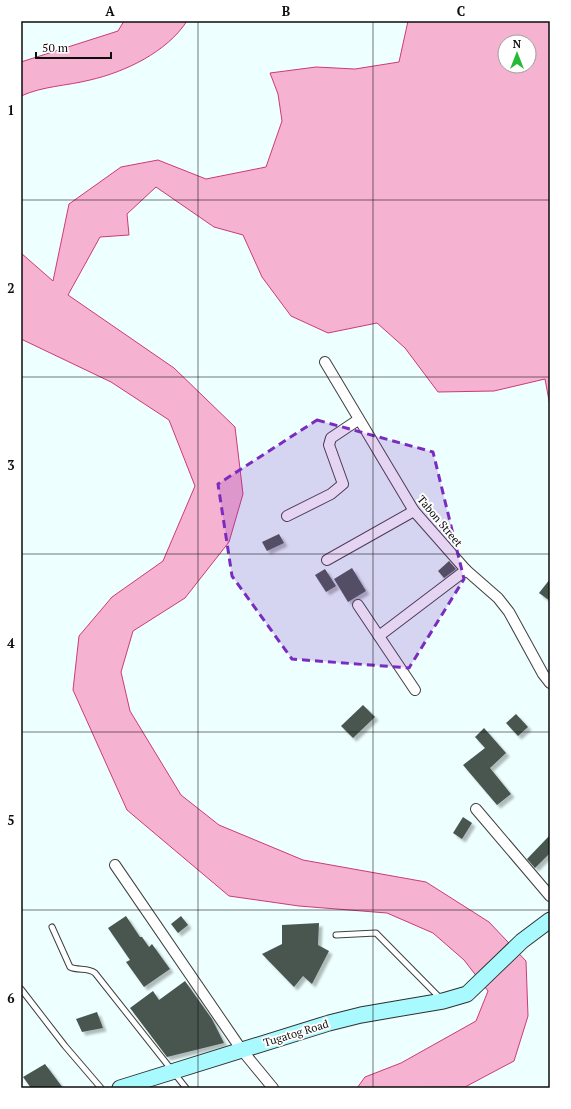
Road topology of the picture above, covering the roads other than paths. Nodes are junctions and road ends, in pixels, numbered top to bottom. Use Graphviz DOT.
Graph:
graph roads {
  1 [pos="325,362"];
  2 [pos="358,420"];
  3 [pos="414,511"];
  4 [pos="287,516"];
  5 [pos="327,560"];
  6 [pos="466,570"];
  7 [pos="358,605"];
  8 [pos="379,636"];
  9 [pos="550,683"];
  10 [pos="415,690"];
  11 [pos="476,809"];
  12 [pos="115,865"];
  13 [pos="550,896"];
  14 [pos="550,920"];
  15 [pos="52,927"];
  16 [pos="336,935"];
  17 [pos="21,989"];
  18 [pos="443,1001"];
  19 [pos="241,1049"];
  20 [pos="172,1071"];
  21 [pos="101,1088"];
  22 [pos="120,1088"];
  23 [pos="186,1088"];
  24 [pos="273,1088"];
  1 -- 2 [label="street, Tabon Street"];
  2 -- 3 [label="street, Tabon Street"];
  2 -- 4 [label="street"];
  3 -- 5 [label="street"];
  3 -- 6 [label="street, Tabon Street"];
  6 -- 8 [label="street"];
  6 -- 9 [label="street, Tabon Street"];
  7 -- 8 [label="street"];
  8 -- 10 [label="street"];
  11 -- 13 [label="street"];
  12 -- 19 [label="street"];
  14 -- 18 [label="street, Tugatog Road"];
  15 -- 20 [label="lane"];
  16 -- 18 [label="lane"];
  17 -- 21 [label="lane"];
  18 -- 19 [label="street, Tugatog Road"];
  19 -- 20 [label="street, Tugatog Road"];
  19 -- 24 [label="street"];
  20 -- 22 [label="street, Tugatog Road"];
  20 -- 23 [label="lane"];
}
